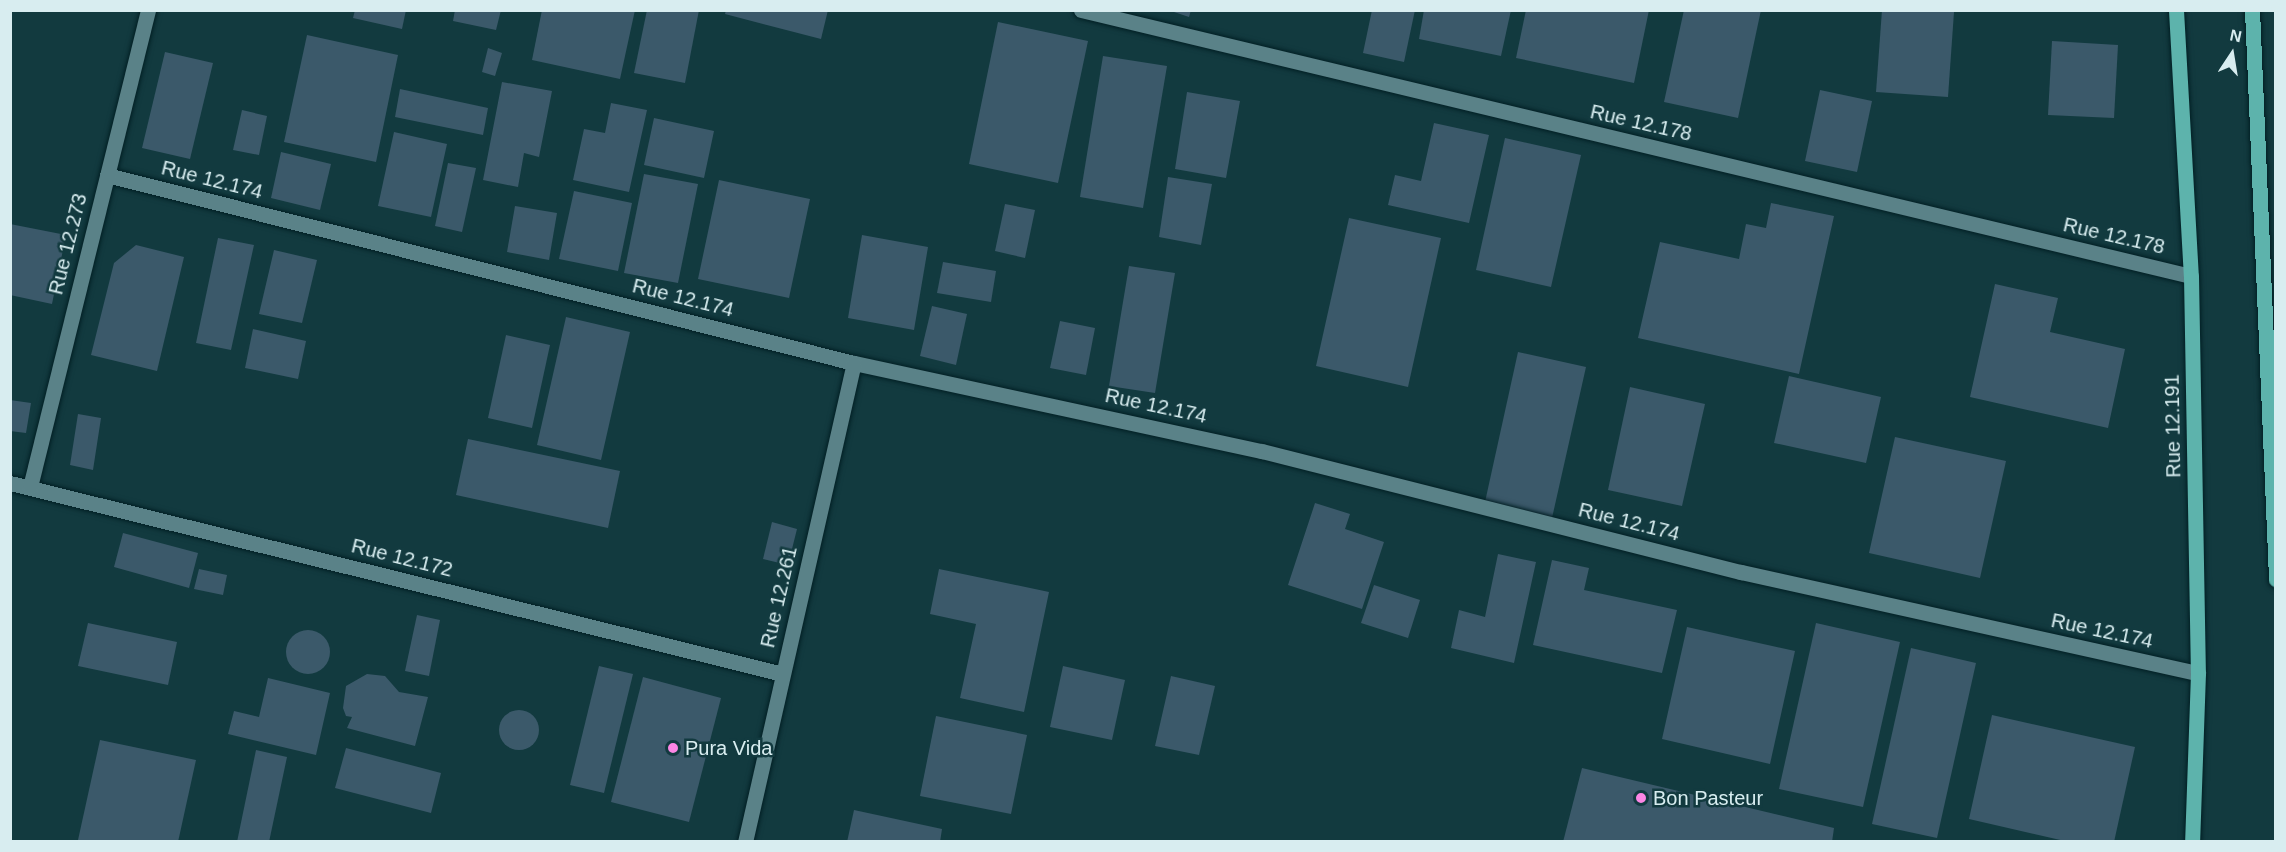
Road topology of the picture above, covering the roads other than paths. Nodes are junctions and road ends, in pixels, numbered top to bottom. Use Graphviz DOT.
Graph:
graph roads {
  1 [pos="148,10"];
  2 [pos="1081,10"];
  3 [pos="2176,10"];
  4 [pos="2252,10"];
  5 [pos="107,175"];
  6 [pos="2192,276"];
  7 [pos="854,363"];
  8 [pos="2273,415"];
  9 [pos="10,483"];
  10 [pos="30,488"];
  11 [pos="2276,579"];
  12 [pos="2198,673"];
  13 [pos="783,674"];
  14 [pos="745,842"];
  15 [pos="2192,842"];
  1 -- 5 [label="street, Rue 12.273"];
  2 -- 6 [label="street, Rue 12.178"];
  3 -- 6 [label="main road, Rue 12.191"];
  4 -- 8 [label="main road"];
  5 -- 7 [label="street, Rue 12.174"];
  5 -- 10 [label="street, Rue 12.273"];
  6 -- 12 [label="main road, Rue 12.191"];
  7 -- 12 [label="street, Rue 12.174"];
  7 -- 13 [label="street, Rue 12.261"];
  8 -- 11 [label="main road"];
  9 -- 10 [label="street, Rue 12.172"];
  10 -- 13 [label="street, Rue 12.172"];
  12 -- 15 [label="main road, Rue 12.191"];
  13 -- 14 [label="street, Rue 12.261"];
}
